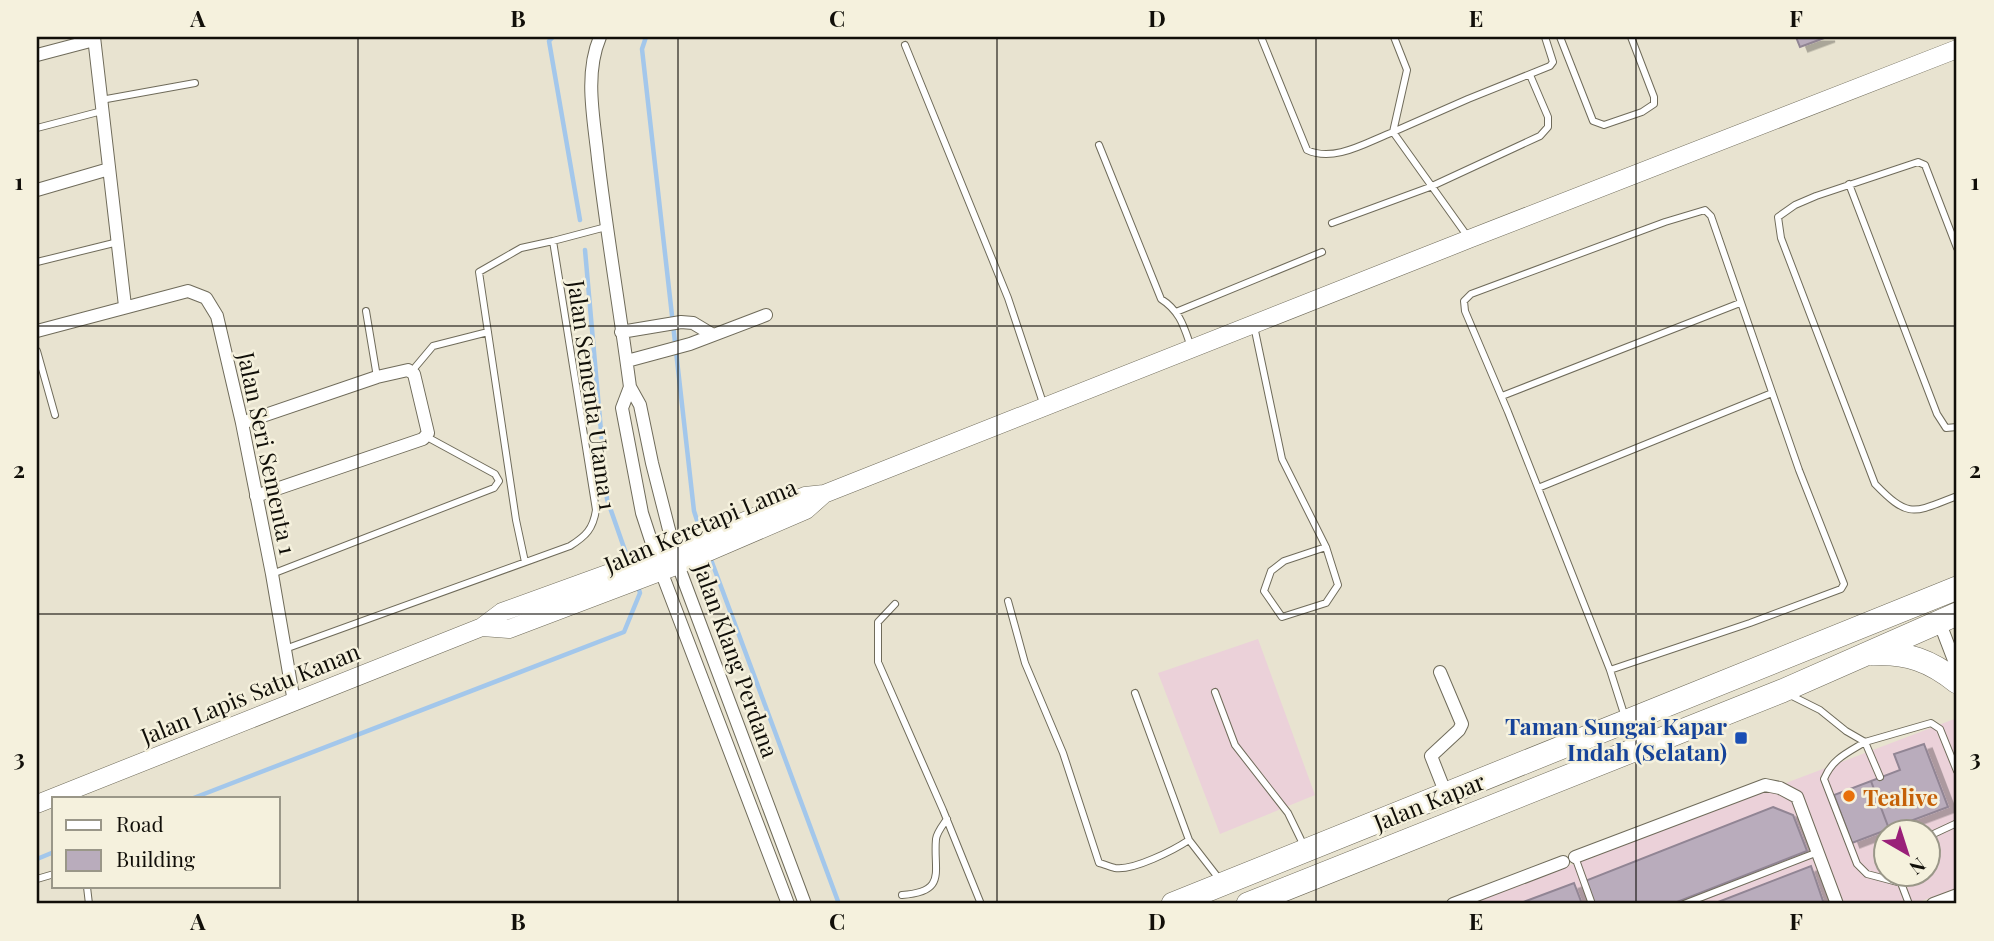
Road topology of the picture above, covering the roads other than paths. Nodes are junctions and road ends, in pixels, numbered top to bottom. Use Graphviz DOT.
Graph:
graph roads {
  1 [pos="600,37"];
  2 [pos="1261,37"];
  3 [pos="1394,37"];
  4 [pos="1545,37"];
  5 [pos="1560,37"];
  6 [pos="1631,37"];
  7 [pos="94,38"];
  8 [pos="905,45"];
  9 [pos="1957,49"];
  10 [pos="37,55"];
  11 [pos="1530,75"];
  12 [pos="195,83"];
  13 [pos="102,106"];
  14 [pos="37,128"];
  15 [pos="1393,132"];
  16 [pos="1099,145"];
  17 [pos="109,169"];
  18 [pos="1849,184"];
  19 [pos="1430,187"];
  20 [pos="37,190"];
  21 [pos="1332,223"];
  22 [pos="606,227"];
  23 [pos="1469,239"];
  24 [pos="553,241"];
  25 [pos="118,242"];
  26 [pos="1957,248"];
  27 [pos="1322,252"];
  28 [pos="37,262"];
  29 [pos="1740,303"];
  30 [pos="125,306"];
  31 [pos="366,311"];
  32 [pos="1176,312"];
  33 [pos="766,315"];
  34 [pos="1253,324"];
  35 [pos="37,331"];
  36 [pos="488,332"];
  37 [pos="621,332"];
  38 [pos="713,335"];
  39 [pos="1191,349"];
  40 [pos="37,351"];
  41 [pos="627,361"];
  42 [pos="412,371"];
  43 [pos="376,377"];
  44 [pos="631,387"];
  45 [pos="1772,393"];
  46 [pos="1502,397"];
  47 [pos="1044,406"];
  48 [pos="55,415"];
  49 [pos="242,423"];
  50 [pos="1957,427"];
  51 [pos="426,437"];
  52 [pos="510,479"];
  53 [pos="499,481"];
  54 [pos="1538,488"];
  55 [pos="256,496"];
  56 [pos="1957,496"];
  57 [pos="1326,547"];
  58 [pos="684,554"];
  59 [pos="525,562"];
  60 [pos="651,567"];
  61 [pos="272,574"];
  62 [pos="1957,588"];
  63 [pos="1957,596"];
  64 [pos="1008,601"];
  65 [pos="895,604"];
  66 [pos="1948,618"];
  67 [pos="482,627"];
  68 [pos="284,649"];
  69 [pos="1862,654"];
  70 [pos="1787,657"];
  71 [pos="1957,668"];
  72 [pos="1610,670"];
  73 [pos="1440,673"];
  74 [pos="1957,682"];
  75 [pos="1782,691"];
  76 [pos="1214,692"];
  77 [pos="1135,693"];
  78 [pos="294,702"];
  79 [pos="1626,720"];
  80 [pos="1865,743"];
  81 [pos="1956,766"];
  82 [pos="1880,777"];
  83 [pos="1446,794"];
  84 [pos="67,796"];
  85 [pos="947,819"];
  86 [pos="1957,823"];
  87 [pos="1941,830"];
  88 [pos="1189,840"];
  89 [pos="1306,851"];
  90 [pos="1818,852"];
  91 [pos="1569,859"];
  92 [pos="1871,875"];
  93 [pos="1223,884"];
  94 [pos="902,895"];
  95 [pos="1957,895"];
  96 [pos="788,904"];
  97 [pos="805,904"];
  98 [pos="981,904"];
  99 [pos="1173,904"];
  100 [pos="1248,904"];
  101 [pos="1453,904"];
  102 [pos="1592,904"];
  103 [pos="1684,904"];
  104 [pos="1837,904"];
  105 [pos="1933,904"];
  1 -- 22 [label="street, Jalan Klang Perdana"];
  2 -- 15 [label="lane"];
  3 -- 15 [label="lane"];
  4 -- 11 [label="lane"];
  5 -- 6 [label="lane"];
  7 -- 10 [label="street"];
  7 -- 13 [label="street"];
  8 -- 47 [label="lane"];
  9 -- 23 [label="street, Jalan Keretapi Lama"];
  11 -- 15 [label="lane"];
  11 -- 19 [label="lane"];
  12 -- 13 [label="lane"];
  13 -- 14 [label="lane"];
  13 -- 17 [label="street"];
  15 -- 19 [label="lane"];
  16 -- 32 [label="lane"];
  17 -- 20 [label="street"];
  17 -- 25 [label="street"];
  18 -- 26 [label="lane"];
  18 -- 50 [label="lane"];
  18 -- 56 [label="lane"];
  19 -- 21 [label="lane"];
  19 -- 23 [label="lane"];
  22 -- 24 [label="lane"];
  22 -- 37 [label="street, Jalan Klang Perdana"];
  23 -- 34 [label="street, Jalan Keretapi Lama"];
  24 -- 36 [label="lane"];
  24 -- 59 [label="lane, Jalan Sementa Utama 1"];
  25 -- 28 [label="lane"];
  25 -- 30 [label="street"];
  27 -- 32 [label="lane"];
  29 -- 45 [label="lane"];
  29 -- 46 [label="lane"];
  29 -- 46 [label="lane"];
  30 -- 35 [label="street, Jalan Seri Sementa 1"];
  30 -- 49 [label="street, Jalan Seri Sementa 1"];
  31 -- 43 [label="lane"];
  32 -- 39 [label="lane"];
  33 -- 38 [label="street"];
  34 -- 39 [label="street, Jalan Keretapi Lama"];
  34 -- 57 [label="lane"];
  36 -- 42 [label="lane"];
  36 -- 52 [label="lane"];
  37 -- 38 [label="street"];
  37 -- 41 [label="street, Jalan Klang Perdana"];
  38 -- 41 [label="street"];
  39 -- 47 [label="street, Jalan Keretapi Lama"];
  40 -- 48 [label="lane"];
  41 -- 44 [label="street, Jalan Klang Perdana"];
  42 -- 43 [label="street"];
  42 -- 51 [label="street"];
  43 -- 49 [label="street"];
  44 -- 58 [label="street, Jalan Klang Perdana"];
  44 -- 60 [label="street, Jalan Klang Perdana"];
  45 -- 54 [label="lane"];
  45 -- 72 [label="lane"];
  46 -- 54 [label="lane"];
  47 -- 58 [label="street, Jalan Keretapi Lama"];
  49 -- 55 [label="street, Jalan Seri Sementa 1"];
  51 -- 53 [label="lane"];
  51 -- 55 [label="street"];
  52 -- 53 [label="lane"];
  52 -- 59 [label="lane"];
  53 -- 61 [label="lane"];
  54 -- 72 [label="lane"];
  55 -- 61 [label="street, Jalan Seri Sementa 1"];
  57 -- 57 [label="lane"];
  58 -- 60 [label="street, Jalan Keretapi Lama"];
  58 -- 97 [label="street, Jalan Klang Perdana"];
  59 -- 68 [label="lane, Jalan Sementa Utama 1"];
  60 -- 67 [label="street, Jalan Keretapi Lama"];
  60 -- 96 [label="street, Jalan Klang Perdana"];
  61 -- 68 [label="street, Jalan Seri Sementa 1"];
  62 -- 70 [label="highway, Jalan Kapar"];
  63 -- 66 [label="street"];
  64 -- 88 [label="lane"];
  65 -- 85 [label="lane"];
  66 -- 69 [label="highway, Jalan Kapar"];
  66 -- 70 [label="street"];
  66 -- 71 [label="street"];
  67 -- 78 [label="street, Jalan Lapis Satu Kanan"];
  68 -- 78 [label="street, Jalan Seri Sementa 1"];
  69 -- 74 [label="highway"];
  69 -- 75 [label="highway, Jalan Kapar"];
  70 -- 79 [label="highway, Jalan Kapar"];
  72 -- 79 [label="lane"];
  73 -- 83 [label="street"];
  75 -- 80 [label="lane"];
  75 -- 100 [label="highway, Jalan Kapar"];
  76 -- 89 [label="lane"];
  77 -- 88 [label="lane"];
  78 -- 84 [label="street, Jalan Lapis Satu Kanan"];
  79 -- 83 [label="highway, Jalan Kapar"];
  80 -- 81 [label="lane"];
  80 -- 82 [label="lane"];
  80 -- 92 [label="lane"];
  83 -- 89 [label="highway, Jalan Kapar"];
  85 -- 94 [label="lane"];
  85 -- 98 [label="lane"];
  86 -- 87 [label="lane"];
  88 -- 93 [label="lane"];
  89 -- 93 [label="highway, Jalan Kapar"];
  90 -- 91 [label="street"];
  90 -- 103 [label="lane"];
  90 -- 104 [label="street"];
  91 -- 101 [label="street"];
  91 -- 102 [label="lane"];
  93 -- 99 [label="highway, Jalan Kapar"];
  95 -- 105 [label="street"];
}
